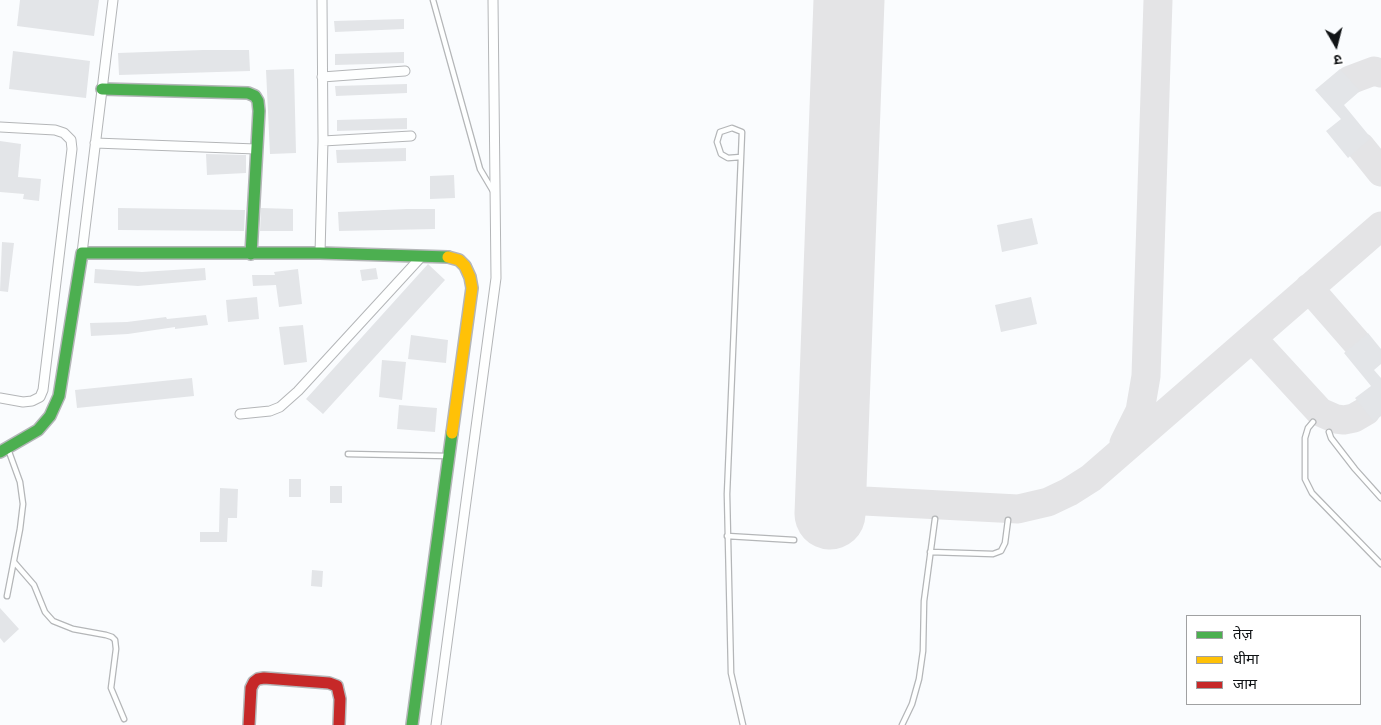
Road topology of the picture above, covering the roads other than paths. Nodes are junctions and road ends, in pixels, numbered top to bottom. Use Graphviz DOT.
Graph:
graph roads {
  1 [pos="113,0"];
  2 [pos="322,0"];
  3 [pos="433,0"];
  4 [pos="493,0"];
  5 [pos="405,71"];
  6 [pos="322,77"];
  7 [pos="102,89"];
  8 [pos="0,127"];
  9 [pos="411,136"];
  10 [pos="323,141"];
  11 [pos="95,143"];
  12 [pos="256,149"];
  13 [pos="741,157"];
  14 [pos="496,196"];
  15 [pos="82,253"];
  16 [pos="320,253"];
  17 [pos="251,254"];
  18 [pos="422,256"];
  19 [pos="0,398"];
  20 [pos="240,414"];
  21 [pos="1313,422"];
  22 [pos="1330,432"];
  23 [pos="4,450"];
  24 [pos="348,454"];
  25 [pos="450,456"];
  26 [pos="1381,498"];
  27 [pos="935,518"];
  28 [pos="1008,520"];
  29 [pos="727,536"];
  30 [pos="794,540"];
  31 [pos="930,552"];
  32 [pos="14,562"];
  33 [pos="1381,564"];
  34 [pos="7,596"];
  35 [pos="124,719"];
  36 [pos="249,725"];
  37 [pos="339,725"];
  38 [pos="412,725"];
  39 [pos="436,725"];
  40 [pos="743,725"];
  41 [pos="902,725"];
  1 -- 7 [label="street"];
  2 -- 6 [label="street"];
  3 -- 14 [label="lane"];
  4 -- 14 [label="street"];
  5 -- 6 [label="street"];
  6 -- 10 [label="street"];
  7 -- 11 [label="street"];
  7 -- 12 [label="street"];
  8 -- 19 [label="street"];
  9 -- 10 [label="street"];
  10 -- 16 [label="street"];
  11 -- 12 [label="street"];
  11 -- 15 [label="street"];
  12 -- 17 [label="street"];
  13 -- 13 [label="lane"];
  13 -- 29 [label="lane"];
  14 -- 39 [label="street"];
  15 -- 17 [label="street"];
  15 -- 23 [label="street"];
  16 -- 17 [label="street"];
  16 -- 18 [label="street"];
  18 -- 20 [label="street"];
  18 -- 25 [label="street"];
  21 -- 33 [label="lane"];
  22 -- 26 [label="lane"];
  23 -- 32 [label="lane"];
  24 -- 25 [label="lane"];
  25 -- 38 [label="street"];
  27 -- 31 [label="lane"];
  28 -- 31 [label="lane"];
  29 -- 30 [label="lane"];
  29 -- 40 [label="lane"];
  31 -- 41 [label="lane"];
  32 -- 34 [label="lane"];
  32 -- 35 [label="lane"];
  36 -- 37 [label="street"];
}
